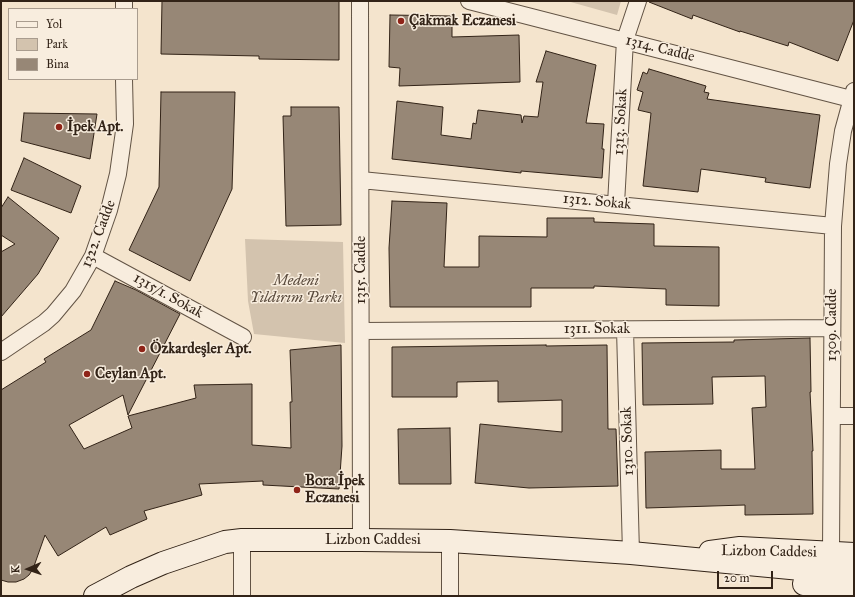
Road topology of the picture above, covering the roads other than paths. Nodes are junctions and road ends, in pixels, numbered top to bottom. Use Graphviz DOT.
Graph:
graph roads {
  1 [pos="360,1"];
  2 [pos="468,1"];
  3 [pos="638,1"];
  4 [pos="625,40"];
  5 [pos="124,80"];
  6 [pos="853,95"];
  7 [pos="360,180"];
  8 [pos="616,204"];
  9 [pos="833,226"];
  10 [pos="93,256"];
  11 [pos="832,328"];
  12 [pos="625,329"];
  13 [pos="361,331"];
  14 [pos="242,337"];
  15 [pos="1,352"];
  16 [pos="832,416"];
  17 [pos="854,416"];
  18 [pos="242,540"];
  19 [pos="361,540"];
  20 [pos="450,541"];
  21 [pos="831,552"];
  22 [pos="631,553"];
  23 [pos="854,554"];
  24 [pos="660,557"];
  25 [pos="854,574"];
  26 [pos="854,590"];
  27 [pos="95,596"];
  28 [pos="242,596"];
  29 [pos="450,596"];
  1 -- 7 [label="street, 1315. Cadde"];
  2 -- 4 [label="street, 1314. Cadde"];
  3 -- 4 [label="street, 1313. Sokak"];
  4 -- 6 [label="street, 1314. Cadde"];
  4 -- 8 [label="street, 1313. Sokak"];
  5 -- 10 [label="street, 1322. Cadde"];
  6 -- 9 [label="street, 1309. Cadde"];
  7 -- 8 [label="street, 1312. Sokak"];
  7 -- 13 [label="street, 1315. Cadde"];
  8 -- 9 [label="street, 1312. Sokak"];
  9 -- 11 [label="street, 1309. Cadde"];
  10 -- 14 [label="street, 1315/1. Sokak"];
  10 -- 15 [label="street, 1322. Cadde"];
  11 -- 12 [label="street, 1311. Sokak"];
  11 -- 16 [label="street, 1309. Cadde"];
  12 -- 13 [label="street, 1311. Sokak"];
  12 -- 22 [label="street, 1310. Sokak"];
  13 -- 19 [label="street, 1315. Cadde"];
  16 -- 17 [label="street"];
  16 -- 21 [label="street, 1309. Cadde"];
  18 -- 19 [label="main road, Lizbon Caddesi"];
  18 -- 27 [label="main road, Lizbon Caddesi"];
  18 -- 28 [label="street"];
  19 -- 20 [label="main road, Lizbon Caddesi"];
  20 -- 22 [label="main road, Lizbon Caddesi"];
  20 -- 29 [label="street"];
  21 -- 23 [label="main road, Lizbon Caddesi"];
  21 -- 24 [label="main road, Lizbon Caddesi"];
  22 -- 24 [label="main road, Lizbon Caddesi"];
  24 -- 25 [label="main road, Lizbon Caddesi"];
  24 -- 26 [label="main road, Lizbon Caddesi"];
}
